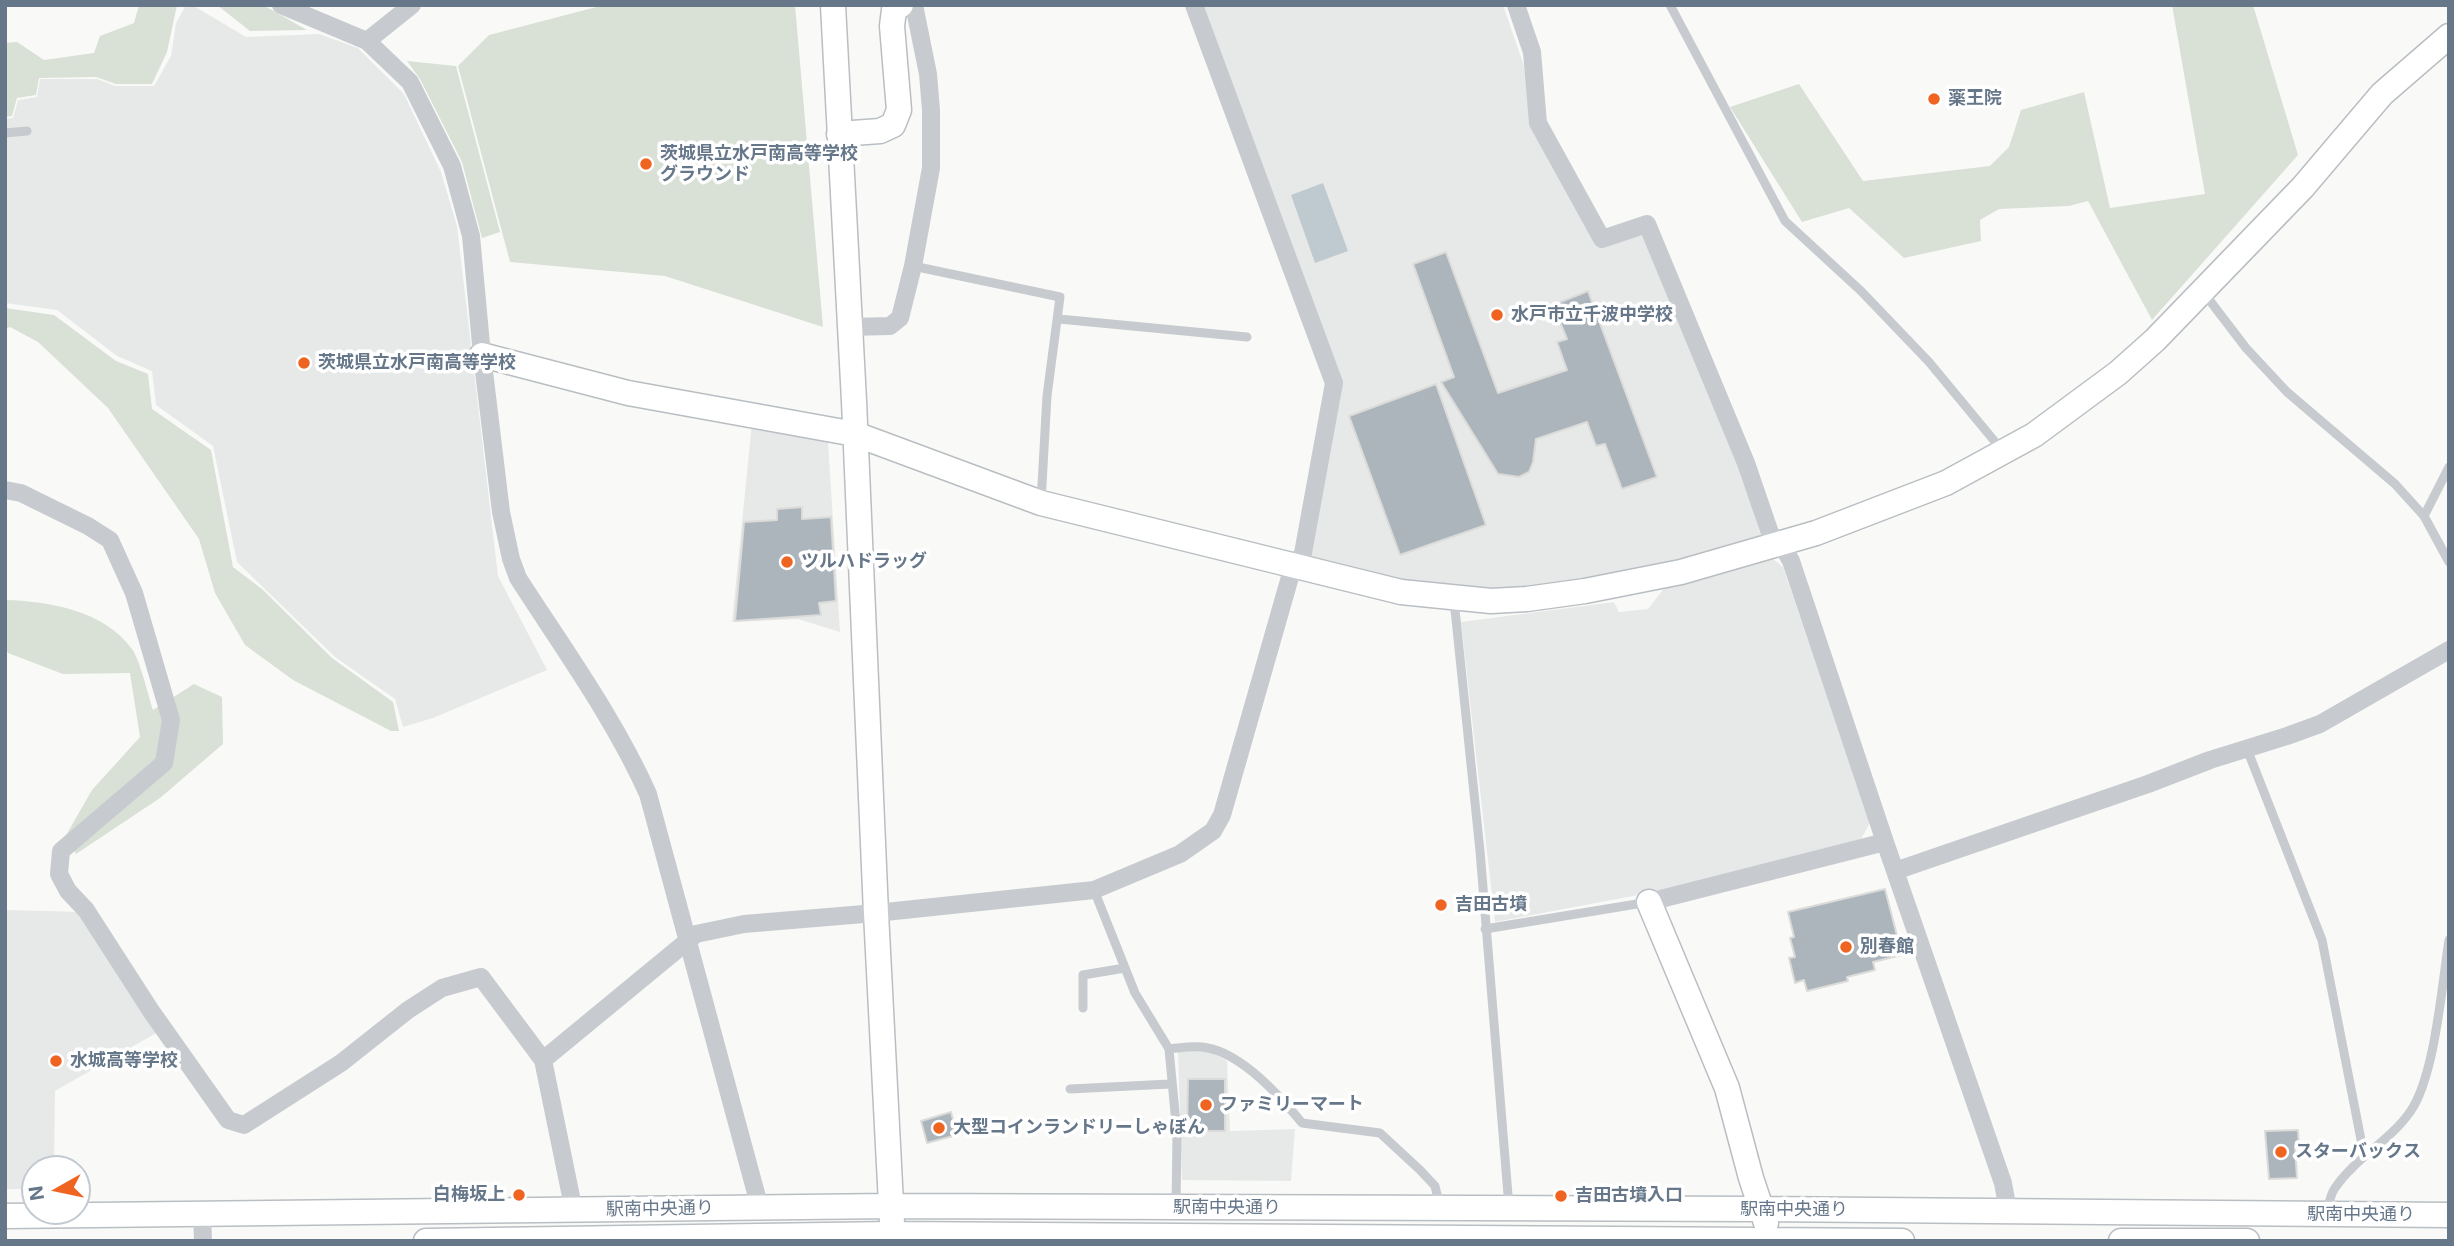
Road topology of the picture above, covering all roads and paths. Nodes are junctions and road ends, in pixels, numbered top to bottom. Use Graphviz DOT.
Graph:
graph roads {
  1 [pos="281,5"];
  2 [pos="412,5"];
  3 [pos="833,5"];
  4 [pos="901,5"];
  5 [pos="914,5"];
  6 [pos="1194,5"];
  7 [pos="1516,5"];
  8 [pos="1670,5"];
  9 [pos="2449,36"];
  10 [pos="367,41"];
  11 [pos="27,131"];
  12 [pos="5,133"];
  13 [pos="839,134"];
  14 [pos="914,266"];
  15 [pos="2202,290"];
  16 [pos="1059,318"];
  17 [pos="850,327"];
  18 [pos="1247,337"];
  19 [pos="482,355"];
  20 [pos="855,434"];
  21 [pos="2004,453"];
  22 [pos="2449,467"];
  23 [pos="5,490"];
  24 [pos="1041,503"];
  25 [pos="2424,516"];
  26 [pos="1782,544"];
  27 [pos="2449,562"];
  28 [pos="1297,566"];
  29 [pos="1454,599"];
  30 [pos="2449,650"];
  31 [pos="2247,749"];
  32 [pos="1885,842"];
  33 [pos="1895,871"];
  34 [pos="1094,890"];
  35 [pos="1649,902"];
  36 [pos="876,913"];
  37 [pos="1485,929"];
  38 [pos="686,940"];
  39 [pos="2449,940"];
  40 [pos="1125,968"];
  41 [pos="1083,1008"];
  42 [pos="1169,1049"];
  43 [pos="543,1060"];
  44 [pos="1170,1084"];
  45 [pos="1070,1089"];
  46 [pos="2364,1156"];
  47 [pos="891,1206"];
  48 [pos="760,1208"];
  49 [pos="1176,1208"];
  50 [pos="1441,1208"];
  51 [pos="1509,1208"];
  52 [pos="1760,1209"];
  53 [pos="574,1210"];
  54 [pos="2008,1211"];
  55 [pos="202,1214"];
  56 [pos="2325,1215"];
  57 [pos="5,1216"];
  58 [pos="2449,1216"];
  59 [pos="892,1238"];
  60 [pos="1132,1238"];
  61 [pos="774,1239"];
  62 [pos="1467,1239"];
  63 [pos="561,1240"];
  64 [pos="1772,1240"];
  65 [pos="203,1241"];
  66 [pos="426,1241"];
  67 [pos="1902,1241"];
  68 [pos="2121,1241"];
  69 [pos="2247,1241"];
  1 -- 10 [label="street"];
  2 -- 10 [label="street"];
  3 -- 13 [label="street"];
  4 -- 13 [label="street"];
  5 -- 14 [label="street"];
  6 -- 28 [label="street"];
  7 -- 26 [label="street"];
  8 -- 21 [label="lane"];
  9 -- 15 [label="street"];
  10 -- 19 [label="street"];
  11 -- 12 [label="lane"];
  13 -- 17 [label="street"];
  14 -- 16 [label="lane"];
  14 -- 17 [label="street"];
  15 -- 21 [label="street"];
  15 -- 25 [label="lane"];
  16 -- 18 [label="lane"];
  16 -- 24 [label="lane"];
  17 -- 20 [label="street"];
  19 -- 20 [label="street"];
  19 -- 38 [label="street"];
  20 -- 24 [label="street"];
  20 -- 36 [label="street"];
  21 -- 26 [label="street"];
  22 -- 25 [label="lane"];
  23 -- 43 [label="street"];
  24 -- 28 [label="street"];
  25 -- 27 [label="lane"];
  26 -- 29 [label="street"];
  26 -- 32 [label="street"];
  28 -- 29 [label="street"];
  28 -- 34 [label="street"];
  29 -- 37 [label="lane"];
  30 -- 31 [label="street"];
  31 -- 33 [label="street"];
  31 -- 46 [label="lane"];
  32 -- 33 [label="street"];
  32 -- 35 [label="street"];
  33 -- 54 [label="street"];
  34 -- 36 [label="street"];
  34 -- 40 [label="lane"];
  35 -- 37 [label="lane"];
  35 -- 52 [label="street"];
  36 -- 38 [label="street"];
  36 -- 47 [label="street"];
  37 -- 51 [label="lane"];
  38 -- 43 [label="street"];
  38 -- 48 [label="street"];
  39 -- 46 [label="lane"];
  40 -- 41 [label="lane"];
  40 -- 42 [label="lane"];
  42 -- 44 [label="lane"];
  42 -- 50 [label="lane"];
  43 -- 53 [label="street"];
  44 -- 45 [label="lane"];
  44 -- 49 [label="lane"];
  46 -- 56 [label="lane"];
  47 -- 48 [label="street, 駅南中央通り"];
  47 -- 49 [label="street, 駅南中央通り"];
  47 -- 59 [label="street"];
  48 -- 53 [label="street, 駅南中央通り"];
  49 -- 50 [label="street, 駅南中央通り"];
  50 -- 51 [label="street, 駅南中央通り"];
  51 -- 52 [label="street, 駅南中央通り"];
  52 -- 54 [label="street, 駅南中央通り"];
  52 -- 64 [label="street"];
  53 -- 55 [label="street, 駅南中央通り"];
  54 -- 56 [label="street, 駅南中央通り"];
  55 -- 57 [label="street, 駅南中央通り"];
  55 -- 65 [label="street"];
  56 -- 58 [label="street, 駅南中央通り"];
  59 -- 60 [label="street, 駅南中央通り"];
  59 -- 61 [label="street, 駅南中央通り"];
  60 -- 62 [label="street, 駅南中央通り"];
  61 -- 63 [label="street, 駅南中央通り"];
  62 -- 64 [label="street, 駅南中央通り"];
  63 -- 66 [label="street, 駅南中央通り"];
  64 -- 67 [label="street, 駅南中央通り"];
  68 -- 69 [label="street"];
}
